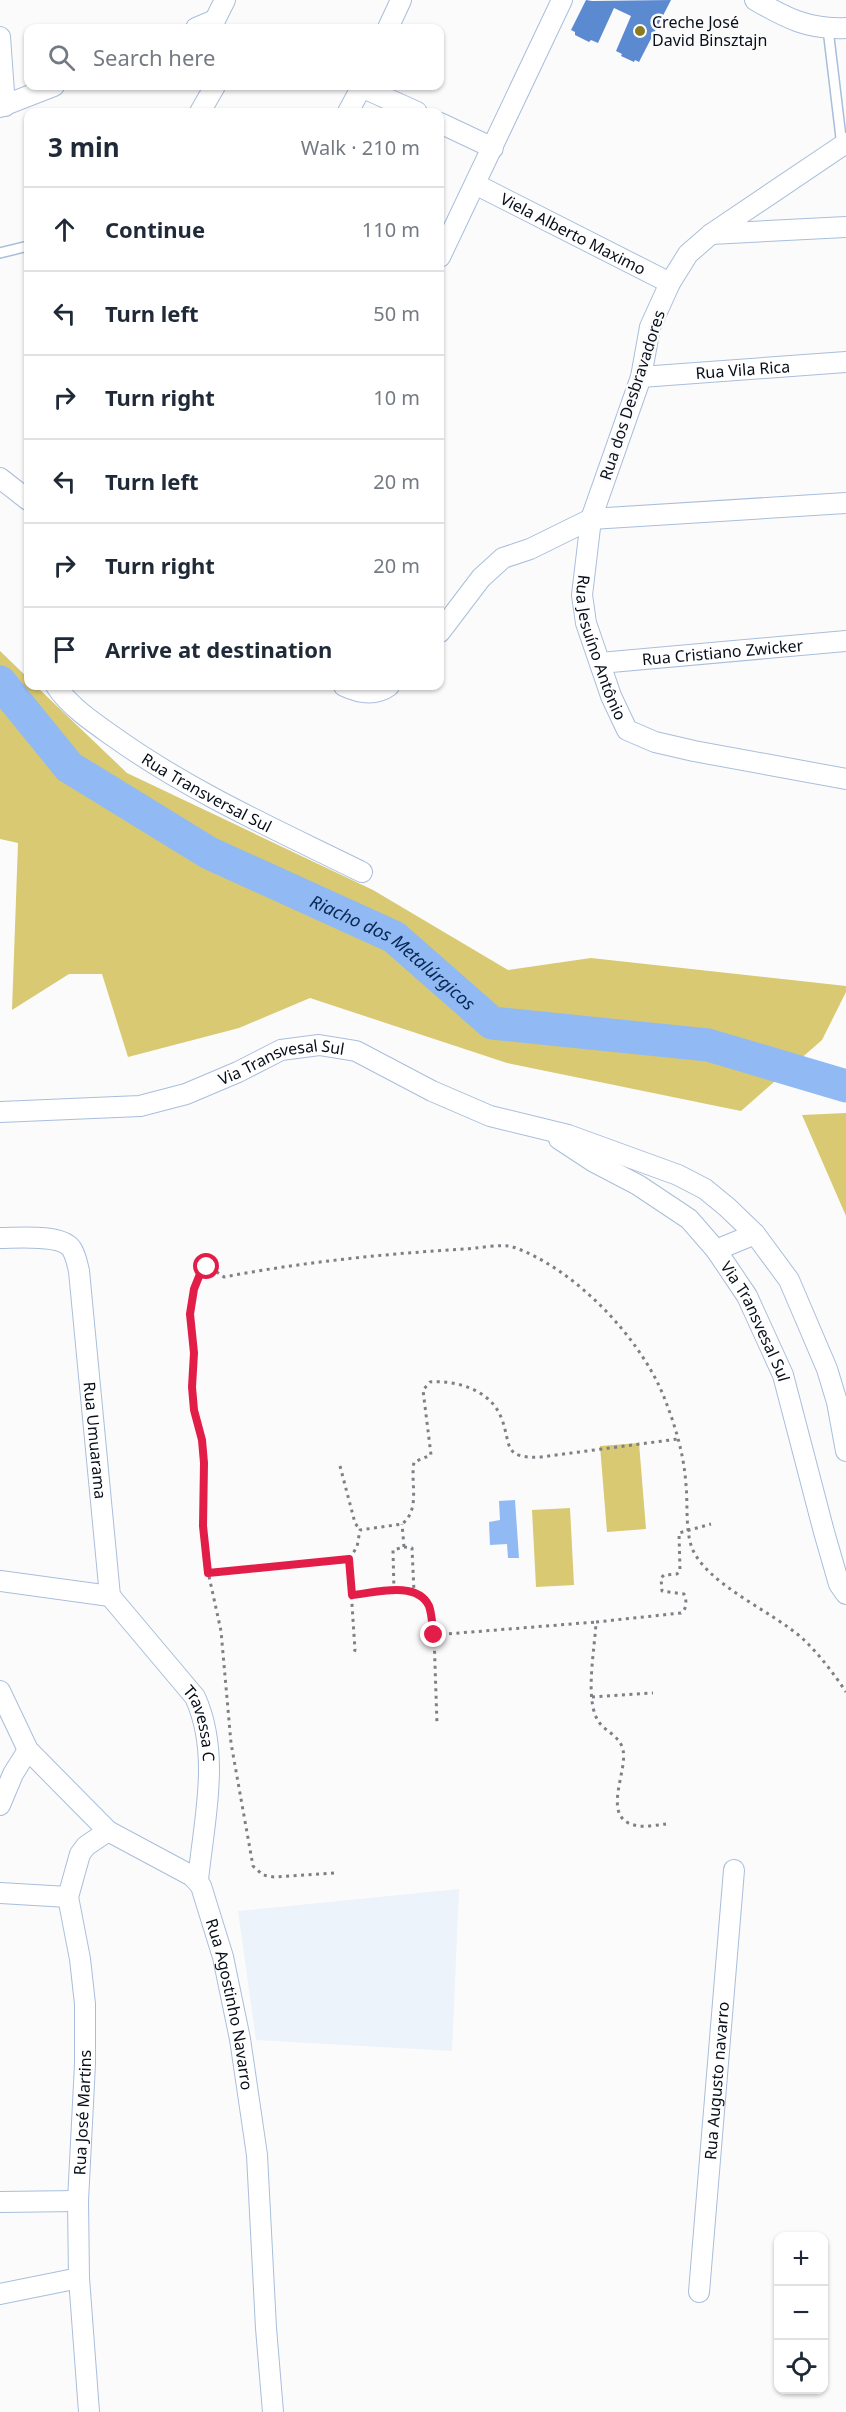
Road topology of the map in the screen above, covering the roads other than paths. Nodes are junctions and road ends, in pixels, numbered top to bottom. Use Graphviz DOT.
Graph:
graph roads {
  1 [pos="225,0"];
  2 [pos="401,0"];
  3 [pos="562,0"];
  4 [pos="755,0"];
  5 [pos="223,24"];
  6 [pos="390,24"];
  7 [pos="837,29"];
  8 [pos="0,37"];
  9 [pos="44,90"];
  10 [pos="213,90"];
  11 [pos="358,90"];
  12 [pos="369,90"];
  13 [pos="2,107"];
  14 [pos="202,108"];
  15 [pos="350,108"];
  16 [pos="408,108"];
  17 [pos="444,125"];
  18 [pos="844,144"];
  19 [pos="494,148"];
  20 [pos="475,184"];
  21 [pos="846,227"];
  22 [pos="711,234"];
  23 [pos="24,247"];
  24 [pos="444,249"];
  25 [pos="0,254"];
  26 [pos="670,283"];
  27 [pos="846,362"];
  28 [pos="641,377"];
  29 [pos="0,478"];
  30 [pos="24,491"];
  31 [pos="846,503"];
  32 [pos="591,519"];
  33 [pos="444,627"];
  34 [pos="846,641"];
  35 [pos="600,663"];
  36 [pos="59,690"];
  37 [pos="353,690"];
  38 [pos="384,690"];
  39 [pos="846,779"];
  40 [pos="362,872"];
  41 [pos="0,1112"];
  42 [pos="550,1131"];
  43 [pos="755,1234"];
  44 [pos="0,1238"];
  45 [pos="716,1250"];
  46 [pos="846,1451"];
  47 [pos="0,1581"];
  48 [pos="846,1594"];
  49 [pos="110,1596"];
  50 [pos="0,1691"];
  51 [pos="28,1750"];
  52 [pos="0,1805"];
  53 [pos="108,1831"];
  54 [pos="734,1870"];
  55 [pos="198,1880"];
  56 [pos="0,1893"];
  57 [pos="68,1897"];
  58 [pos="78,2201"];
  59 [pos="0,2202"];
  60 [pos="79,2278"];
  61 [pos="699,2292"];
  62 [pos="0,2294"];
  63 [pos="89,2412"];
  64 [pos="273,2412"];
  1 -- 5 [label="street"];
  2 -- 6 [label="street"];
  3 -- 19 [label="street"];
  4 -- 7 [label="street"];
  7 -- 18 [label="lane"];
  8 -- 13 [label="street"];
  9 -- 13 [label="street"];
  10 -- 14 [label="street"];
  11 -- 15 [label="street"];
  12 -- 16 [label="street"];
  17 -- 19 [label="street"];
  18 -- 22 [label="street, Rua dos Desbravadores"];
  19 -- 20 [label="street"];
  20 -- 24 [label="street"];
  20 -- 26 [label="street, Viela Alberto Maximo"];
  21 -- 22 [label="street"];
  22 -- 26 [label="street, Rua dos Desbravadores"];
  23 -- 25 [label="lane"];
  26 -- 28 [label="street, Rua dos Desbravadores"];
  27 -- 28 [label="street, Rua Vila Rica"];
  28 -- 32 [label="street, Rua dos Desbravadores"];
  29 -- 30 [label="street"];
  31 -- 32 [label="street"];
  32 -- 33 [label="street"];
  32 -- 35 [label="street, Rua Jesuíno Antônio"];
  34 -- 35 [label="street, Rua Cristiano Zwicker"];
  35 -- 39 [label="street, Rua Jesuíno Antônio"];
  36 -- 40 [label="street, Rua Transversal Sul"];
  37 -- 38 [label="street"];
  41 -- 42 [label="street, Via Transvesal Sul"];
  42 -- 43 [label="street, Via Transvesal Sul"];
  42 -- 45 [label="street, Via Transvesal Sul"];
  43 -- 45 [label="street"];
  43 -- 46 [label="street, Via Transvesal Sul"];
  44 -- 49 [label="street, Rua Umuarama"];
  45 -- 48 [label="street, Via Transvesal Sul"];
  47 -- 49 [label="street"];
  49 -- 55 [label="street, Travessa C"];
  50 -- 51 [label="street"];
  51 -- 52 [label="street"];
  51 -- 53 [label="street"];
  53 -- 55 [label="street"];
  53 -- 57 [label="street, Rua José Martins"];
  54 -- 61 [label="street, Rua Augusto navarro"];
  55 -- 64 [label="street, Rua Agostinho Navarro"];
  56 -- 57 [label="street"];
  57 -- 58 [label="street, Rua José Martins"];
  58 -- 59 [label="street"];
  58 -- 60 [label="street, Rua José Martins"];
  60 -- 62 [label="street"];
  60 -- 63 [label="street, Rua José Martins"];
}
